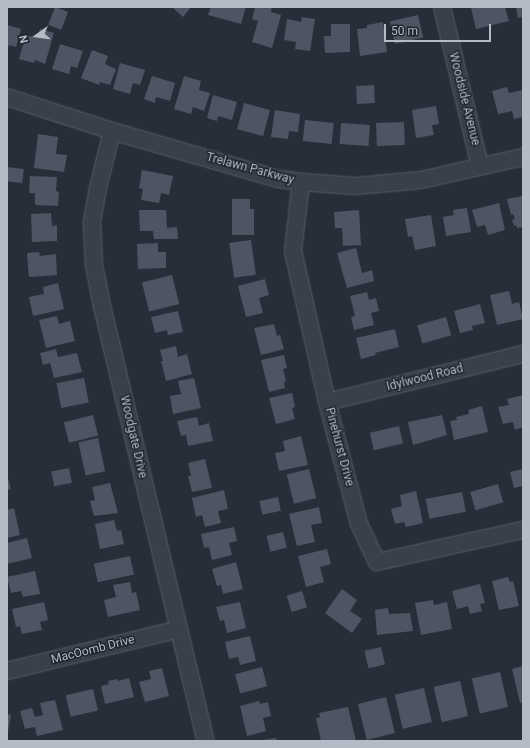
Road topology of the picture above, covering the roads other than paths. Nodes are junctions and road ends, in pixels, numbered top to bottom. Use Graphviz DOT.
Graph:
graph roads {
  1 [pos="442,7"];
  2 [pos="7,97"];
  3 [pos="112,131"];
  4 [pos="523,157"];
  5 [pos="480,167"];
  6 [pos="301,182"];
  7 [pos="523,354"];
  8 [pos="327,402"];
  9 [pos="523,530"];
  10 [pos="179,629"];
  11 [pos="7,670"];
  12 [pos="206,741"];
  1 -- 5 [label="street, Woodside Avenue"];
  2 -- 3 [label="street, Trelawn Parkway"];
  3 -- 6 [label="street, Trelawn Parkway"];
  3 -- 10 [label="street, Woodgate Drive"];
  4 -- 5 [label="street, Trelawn Parkway"];
  5 -- 6 [label="street, Trelawn Parkway"];
  6 -- 8 [label="street, Pinehurst Drive"];
  7 -- 8 [label="street, Idylwood Road"];
  8 -- 9 [label="street, Pinehurst Drive"];
  10 -- 11 [label="street, MacOomb Drive"];
  10 -- 12 [label="street, Woodgate Drive"];
}
